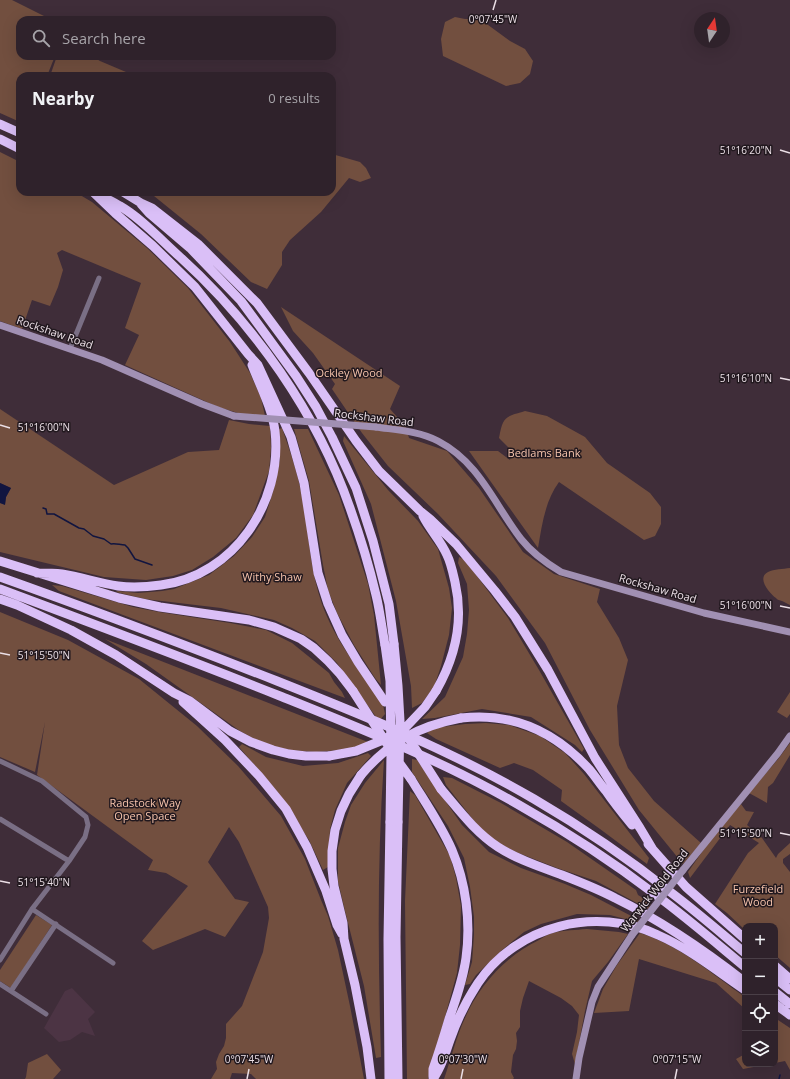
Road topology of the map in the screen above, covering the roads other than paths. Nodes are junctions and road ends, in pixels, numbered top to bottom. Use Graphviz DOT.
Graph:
graph roads {
  1 [pos="0,124"];
  2 [pos="16,131"];
  3 [pos="0,140"];
  4 [pos="16,147"];
  5 [pos="97,196"];
  6 [pos="101,196"];
  7 [pos="130,196"];
  8 [pos="141,203"];
  9 [pos="99,278"];
  10 [pos="0,325"];
  11 [pos="70,349"];
  12 [pos="248,354"];
  13 [pos="420,511"];
  14 [pos="0,561"];
  15 [pos="38,573"];
  16 [pos="0,577"];
  17 [pos="0,589"];
  18 [pos="0,599"];
  19 [pos="790,632"];
  20 [pos="390,645"];
  21 [pos="174,693"];
  22 [pos="790,736"];
  23 [pos="0,761"];
  24 [pos="2,820"];
  25 [pos="394,822"];
  26 [pos="0,827"];
  27 [pos="652,848"];
  28 [pos="69,861"];
  29 [pos="32,909"];
  30 [pos="56,924"];
  31 [pos="742,936"];
  32 [pos="344,939"];
  33 [pos="742,951"];
  34 [pos="0,960"];
  35 [pos="113,963"];
  36 [pos="742,965"];
  37 [pos="778,969"];
  38 [pos="742,980"];
  39 [pos="778,980"];
  40 [pos="790,980"];
  41 [pos="0,984"];
  42 [pos="742,988"];
  43 [pos="790,990"];
  44 [pos="11,991"];
  45 [pos="778,994"];
  46 [pos="790,1004"];
  47 [pos="778,1006"];
  48 [pos="778,1013"];
  49 [pos="46,1014"];
  50 [pos="790,1015"];
  51 [pos="790,1021"];
  52 [pos="371,1079"];
  53 [pos="389,1079"];
  54 [pos="398,1079"];
  55 [pos="433,1079"];
  56 [pos="576,1079"];
  1 -- 2 [label="highway"];
  3 -- 4 [label="highway"];
  5 -- 12 [label="highway"];
  6 -- 20 [label="highway"];
  7 -- 8 [label="highway"];
  8 -- 13 [label="highway"];
  8 -- 20 [label="highway"];
  9 -- 11 [label="street"];
  10 -- 11 [label="street, Rockshaw Road"];
  11 -- 19 [label="street, Rockshaw Road, bridge"];
  12 -- 15 [label="highway"];
  12 -- 38 [label="highway, bridge"];
  13 -- 21 [label="highway, bridge"];
  13 -- 27 [label="highway"];
  14 -- 15 [label="highway"];
  15 -- 55 [label="highway, bridge"];
  16 -- 33 [label="highway"];
  17 -- 36 [label="highway"];
  18 -- 21 [label="highway"];
  20 -- 25 [label="highway, bridge"];
  21 -- 32 [label="highway"];
  22 -- 56 [label="street, Warwick Wold Road, bridge"];
  23 -- 28 [label="street"];
  24 -- 26 [label="street"];
  24 -- 28 [label="street"];
  25 -- 53 [label="highway"];
  25 -- 54 [label="highway"];
  27 -- 31 [label="highway"];
  27 -- 32 [label="highway, bridge"];
  28 -- 29 [label="street"];
  29 -- 30 [label="street"];
  29 -- 34 [label="street"];
  30 -- 35 [label="street"];
  30 -- 44 [label="street"];
  32 -- 52 [label="highway"];
  37 -- 40 [label="highway"];
  39 -- 43 [label="highway"];
  41 -- 44 [label="street"];
  42 -- 55 [label="highway"];
  44 -- 49 [label="street"];
  45 -- 46 [label="highway"];
  47 -- 50 [label="highway"];
  48 -- 51 [label="highway"];
}
